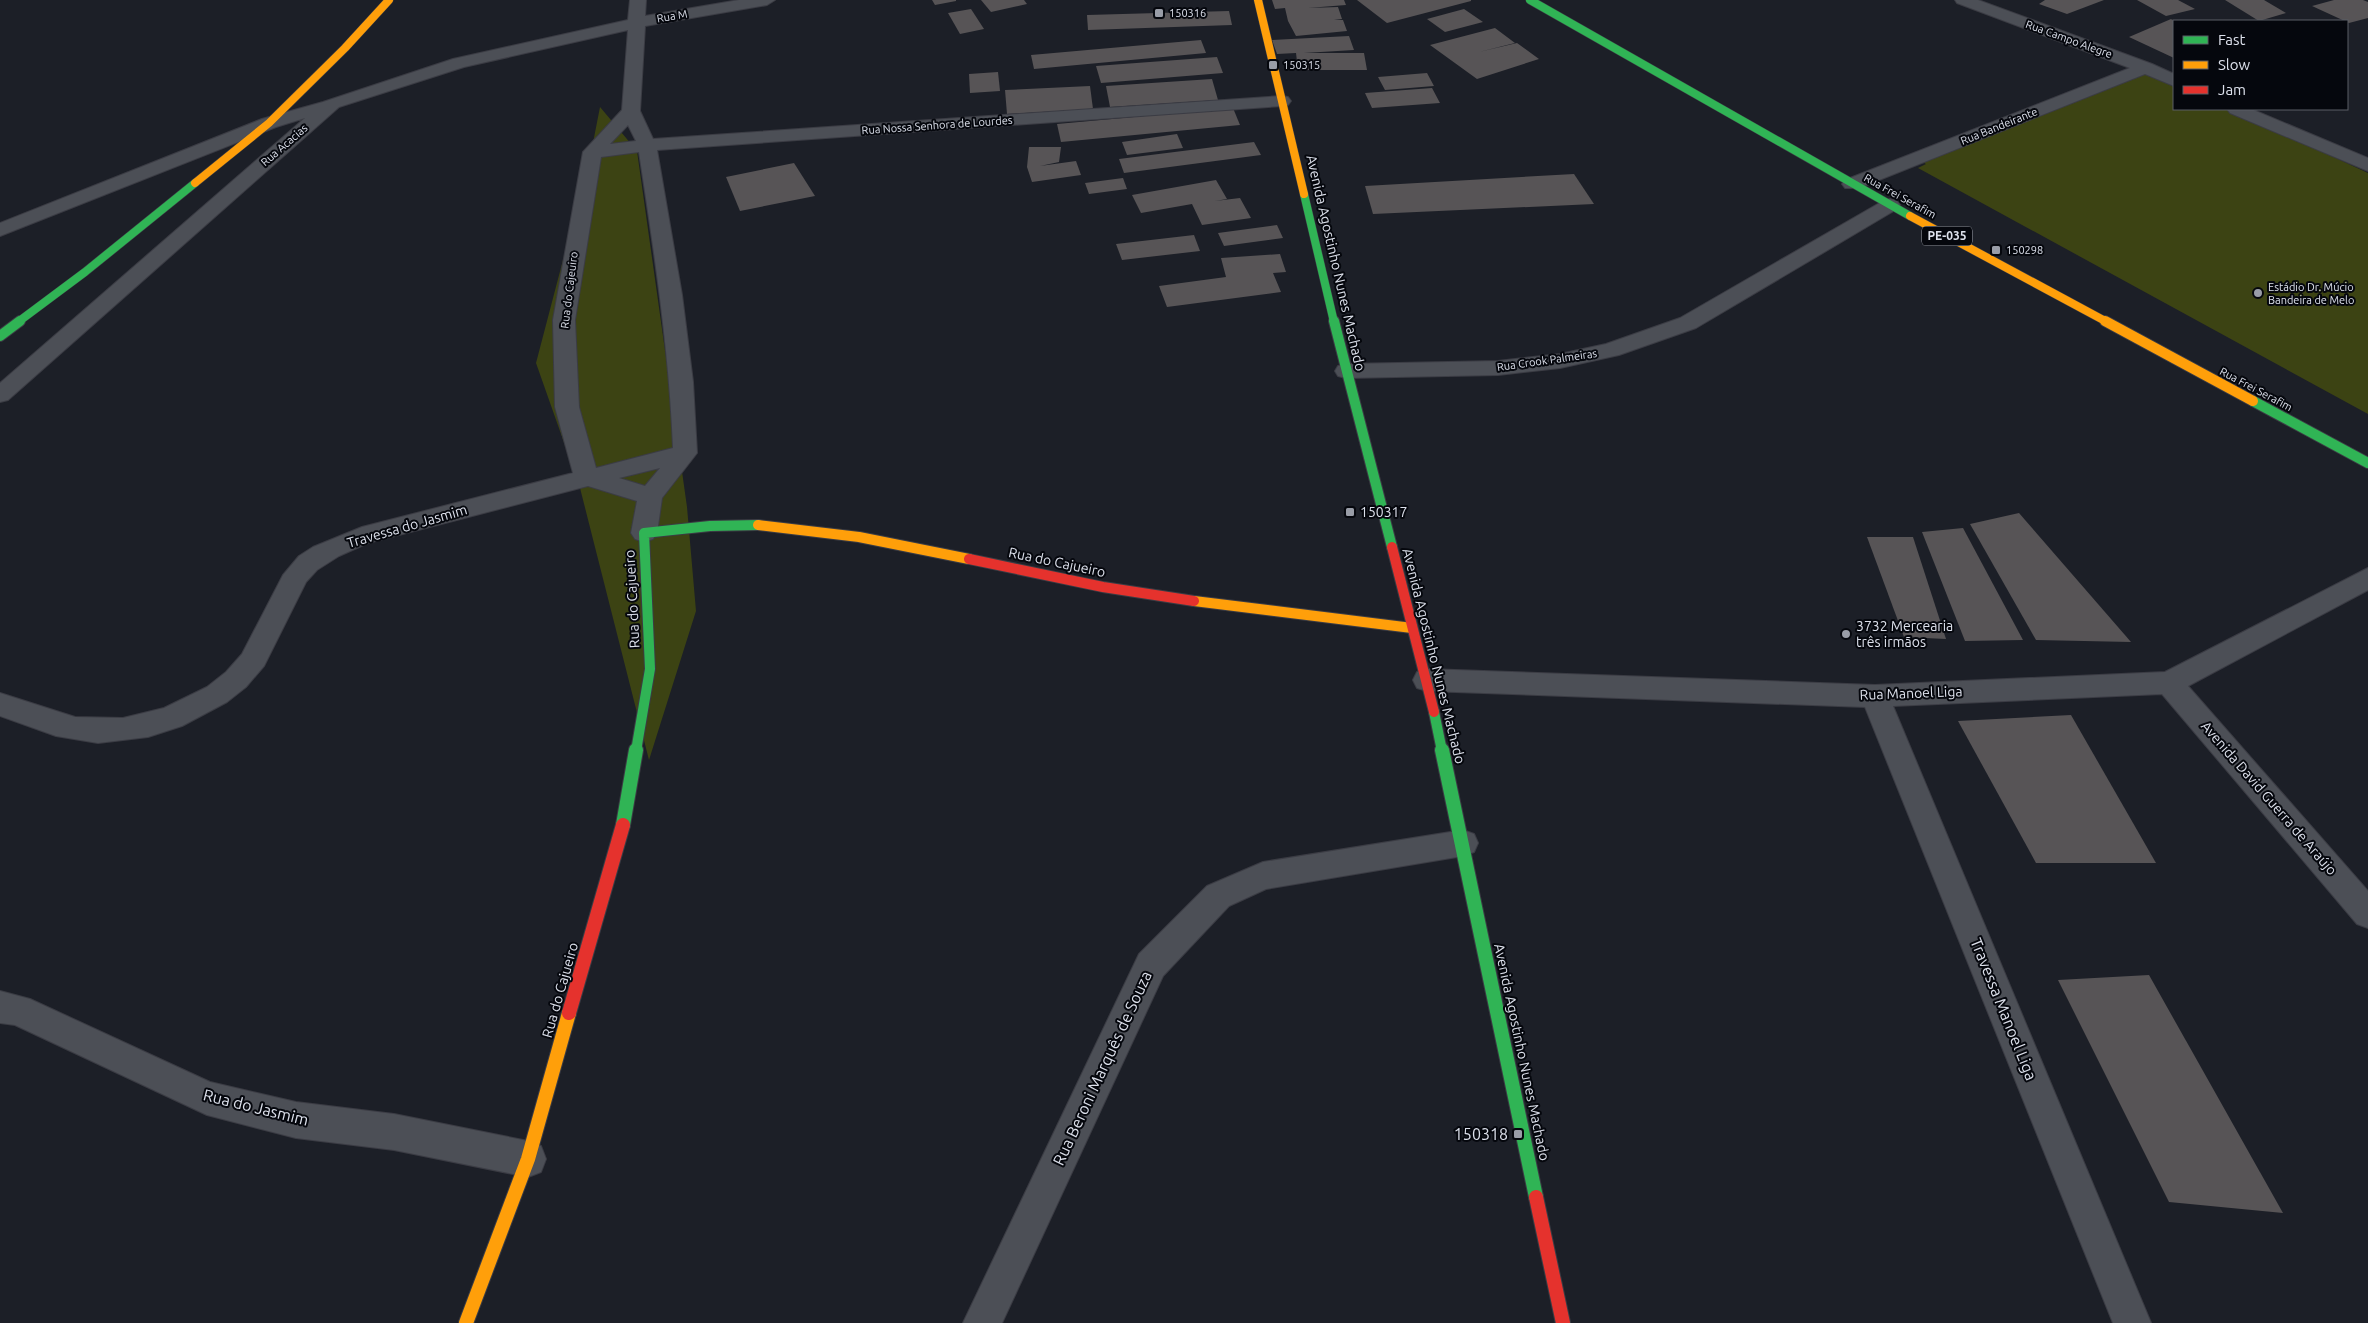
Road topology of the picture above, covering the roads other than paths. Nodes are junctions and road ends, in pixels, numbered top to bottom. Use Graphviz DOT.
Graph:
graph roads {
  1 [pos="389,0"];
  2 [pos="638,0"];
  3 [pos="767,0"];
  4 [pos="1258,0"];
  5 [pos="1530,0"];
  6 [pos="1963,0"];
  7 [pos="636,23"];
  8 [pos="2146,68"];
  9 [pos="2173,81"];
  10 [pos="1282,101"];
  11 [pos="333,103"];
  12 [pos="2238,110"];
  13 [pos="631,111"];
  14 [pos="269,123"];
  15 [pos="647,145"];
  16 [pos="592,152"];
  17 [pos="2368,165"];
  18 [pos="1852,184"];
  19 [pos="1890,205"];
  20 [pos="0,230"];
  21 [pos="0,336"];
  22 [pos="1346,371"];
  23 [pos="0,395"];
  24 [pos="685,453"];
  25 [pos="2368,463"];
  26 [pos="586,478"];
  27 [pos="650,496"];
  28 [pos="644,533"];
  29 [pos="2368,578"];
  30 [pos="1412,628"];
  31 [pos="1427,680"];
  32 [pos="2169,683"];
  33 [pos="1875,696"];
  34 [pos="0,704"];
  35 [pos="1463,843"];
  36 [pos="2368,914"];
  37 [pos="0,1007"];
  38 [pos="528,1159"];
  39 [pos="466,1323"];
  40 [pos="982,1323"];
  41 [pos="1563,1323"];
  42 [pos="2132,1323"];
  1 -- 14 [label="street"];
  2 -- 7 [label="street"];
  3 -- 7 [label="street, Rua M"];
  4 -- 10 [label="street, Avenida Agostinho Nunes Machado"];
  5 -- 18 [label="street, Rua Frei Serafim / PE-035"];
  6 -- 8 [label="street, Rua Campo Alegre"];
  7 -- 11 [label="street, Rua Acacias"];
  7 -- 13 [label="street"];
  8 -- 9 [label="street, Rua Campo Alegre"];
  8 -- 18 [label="street, Rua Bandeirante"];
  10 -- 15 [label="street, Rua Nossa Senhora de Lourdes"];
  10 -- 22 [label="street, Avenida Agostinho Nunes Machado"];
  11 -- 14 [label="street"];
  11 -- 23 [label="street, Rua Acacias"];
  12 -- 17 [label="street"];
  13 -- 15 [label="street"];
  13 -- 16 [label="street"];
  14 -- 20 [label="street"];
  14 -- 21 [label="street"];
  15 -- 16 [label="street, Rua Nossa Senhora de Lourdes"];
  15 -- 24 [label="street"];
  16 -- 26 [label="street, Rua do Cajeuiro"];
  18 -- 19 [label="street, Rua Frei Serafim / PE-035"];
  19 -- 22 [label="street, Rua Crook Palmeiras"];
  19 -- 25 [label="street, Rua Frei Serafim / PE-035"];
  22 -- 30 [label="street, Avenida Agostinho Nunes Machado"];
  24 -- 26 [label="street, Travessa do Jasmim"];
  24 -- 27 [label="street"];
  26 -- 27 [label="street"];
  26 -- 34 [label="street, Travessa do Jasmim"];
  27 -- 28 [label="street"];
  28 -- 30 [label="street, Rua do Cajueiro"];
  28 -- 38 [label="street, Rua do Cajueiro"];
  29 -- 32 [label="street, Rua Manoel Liga"];
  30 -- 31 [label="street, Avenida Agostinho Nunes Machado"];
  31 -- 33 [label="street, Rua Manoel Liga"];
  31 -- 35 [label="street, Avenida Agostinho Nunes Machado"];
  32 -- 33 [label="street, Rua Manoel Liga"];
  32 -- 36 [label="street, Avenida David Guerra de Araújo"];
  33 -- 42 [label="street, Travessa Manoel Liga"];
  35 -- 40 [label="street, Rua Beroni Marquês de Souza"];
  35 -- 41 [label="street, Avenida Agostinho Nunes Machado"];
  37 -- 38 [label="street, Rua do Jasmim"];
  38 -- 39 [label="street, Rua do Cajueiro"];
}
